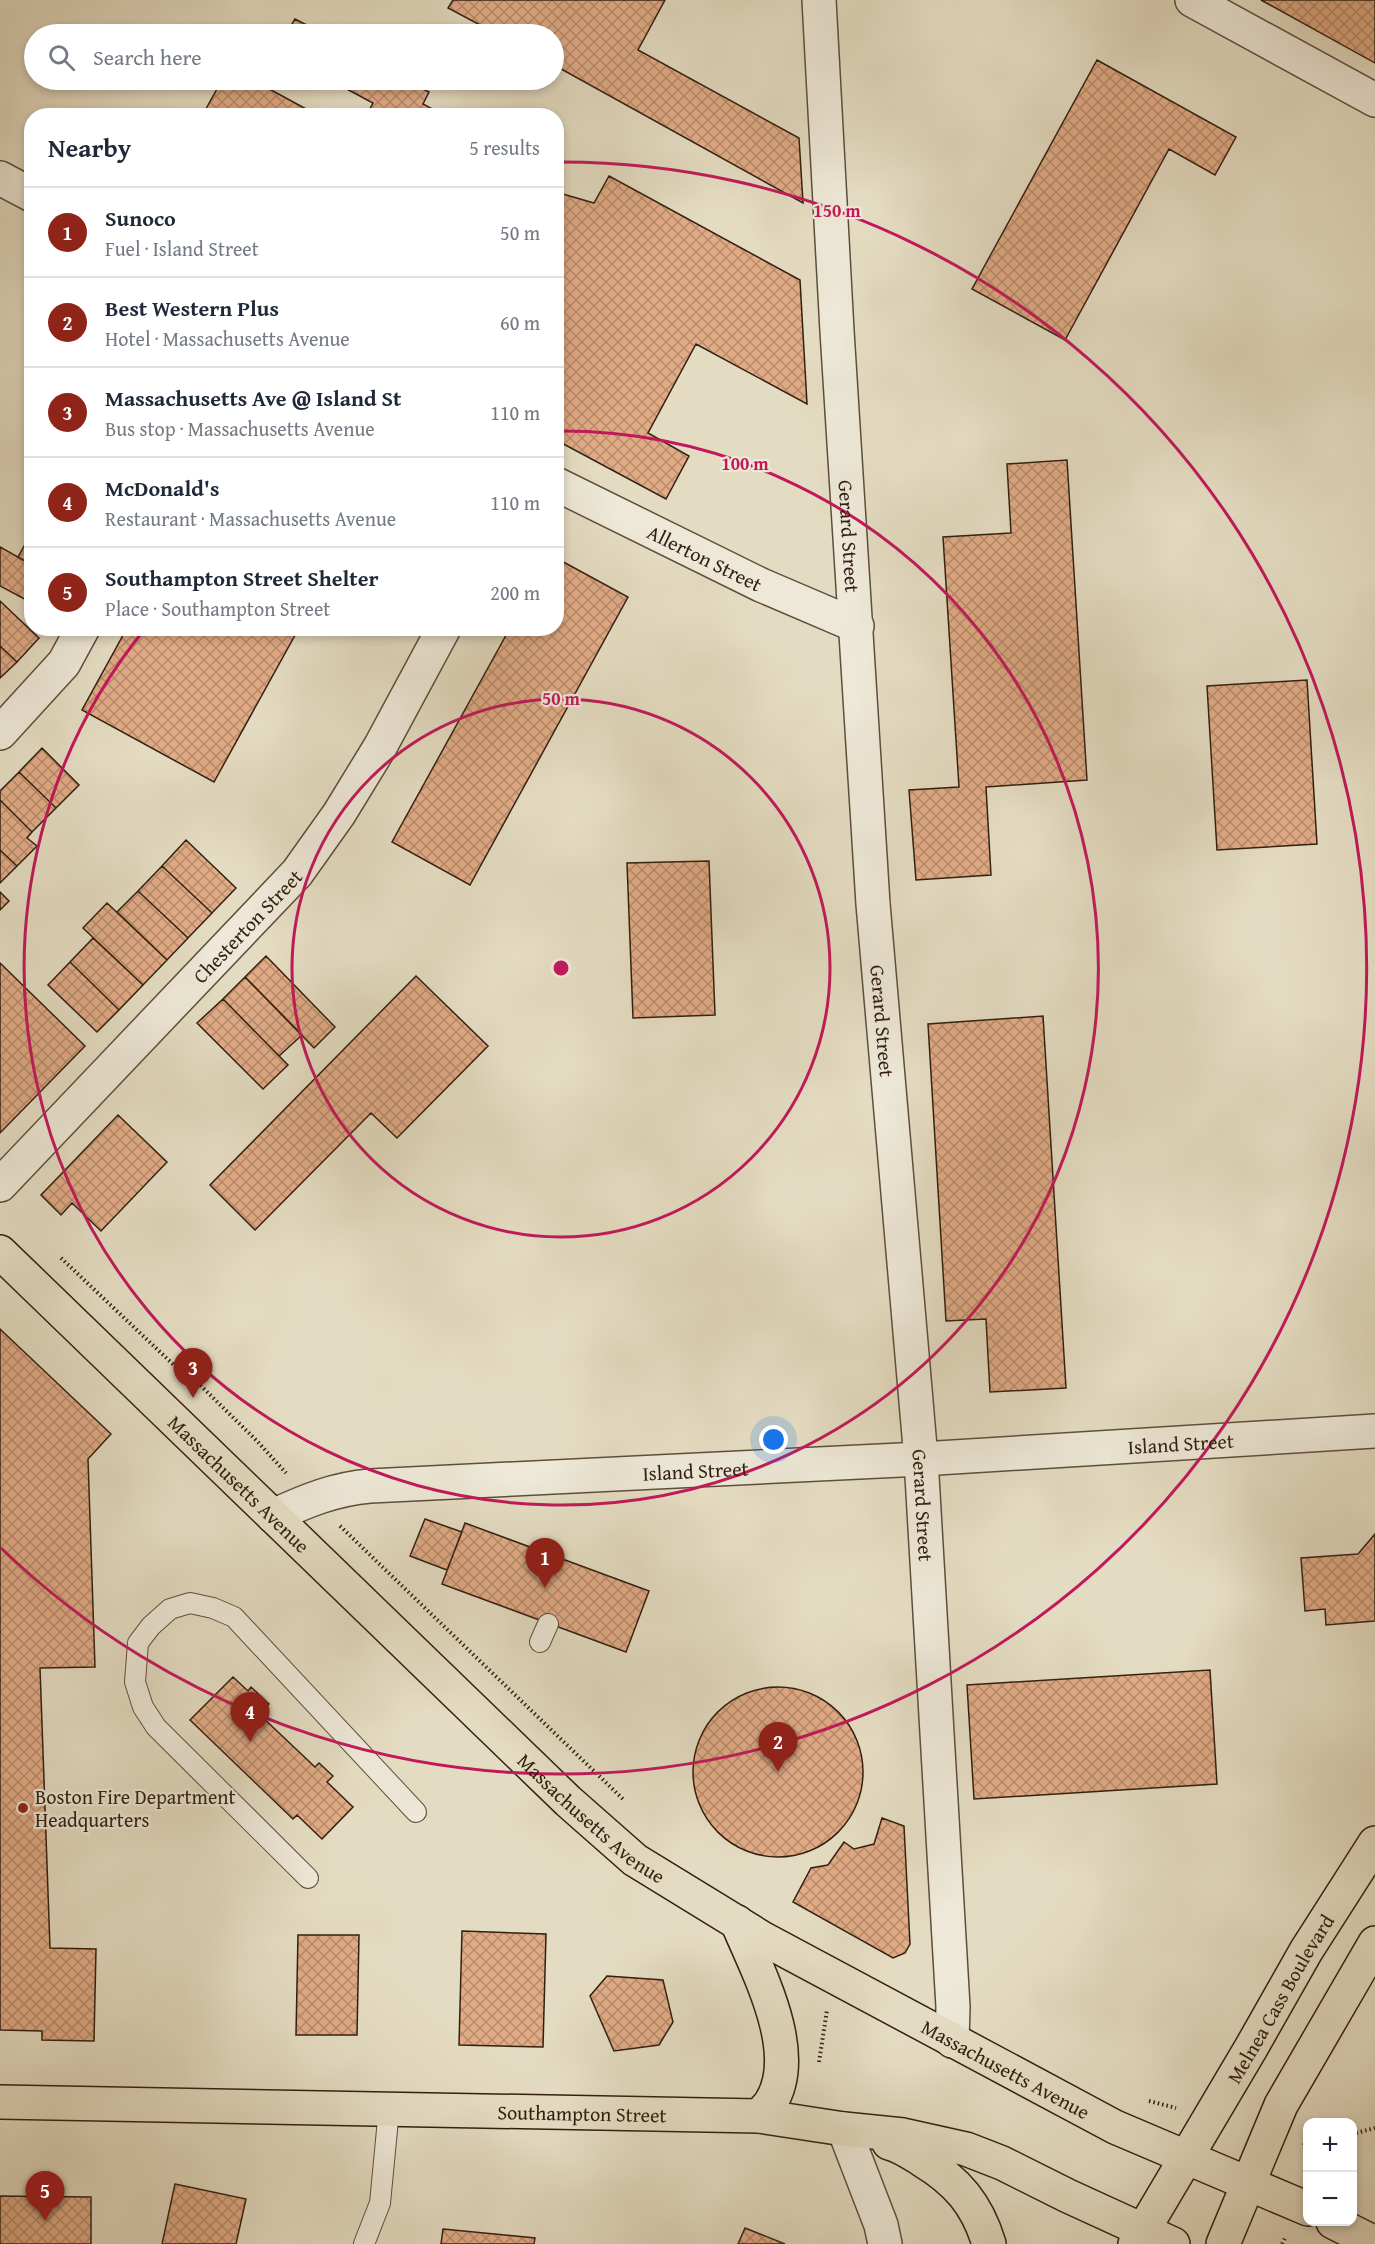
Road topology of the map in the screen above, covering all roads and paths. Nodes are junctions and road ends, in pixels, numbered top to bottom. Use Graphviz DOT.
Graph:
graph roads {
  1 [pos="819,0"];
  2 [pos="1192,0"];
  3 [pos="1375,100"];
  4 [pos="1,179"];
  5 [pos="24,191"];
  6 [pos="564,488"];
  7 [pos="857,626"];
  8 [pos="79,636"];
  9 [pos="440,636"];
  10 [pos="0,733"];
  11 [pos="0,1185"];
  12 [pos="0,1252"];
  13 [pos="57,1255"];
  14 [pos="1375,1431"];
  15 [pos="921,1459"];
  16 [pos="312,1499"];
  17 [pos="273,1516"];
  18 [pos="627,1803"];
  19 [pos="416,1812"];
  20 [pos="1375,1843"];
  21 [pos="308,1878"];
  22 [pos="737,1922"];
  23 [pos="1375,1944"];
  24 [pos="828,2004"];
  25 [pos="952,2041"];
  26 [pos="818,2072"];
  27 [pos="0,2102"];
  28 [pos="389,2109"];
  29 [pos="759,2116"];
  30 [pos="1375,2128"];
  31 [pos="844,2129"];
  32 [pos="1357,2133"];
  33 [pos="1187,2157"];
  34 [pos="1248,2183"];
  35 [pos="1303,2207"];
  36 [pos="1341,2226"];
  37 [pos="1139,2237"];
  38 [pos="1375,2243"];
  39 [pos="364,2244"];
  40 [pos="885,2244"];
  41 [pos="989,2244"];
  42 [pos="1173,2244"];
  43 [pos="1223,2244"];
  1 -- 7 [label="street, Gerard Street"];
  2 -- 3 [label="street"];
  4 -- 5 [label="street"];
  6 -- 7 [label="street, Allerton Street"];
  7 -- 15 [label="street, Gerard Street"];
  8 -- 10 [label="street"];
  9 -- 11 [label="street, Chesterton Street"];
  12 -- 17 [label="main road, Massachusetts Avenue"];
  13 -- 16 [label="path, Massachusetts Avenue"];
  14 -- 15 [label="street, Island Street"];
  15 -- 16 [label="street, Island Street"];
  15 -- 25 [label="street, Gerard Street"];
  16 -- 17 [label="street, Island Street"];
  16 -- 18 [label="path, Massachusetts Avenue"];
  17 -- 22 [label="main road, Massachusetts Avenue"];
  19 -- 21 [label="lane"];
  20 -- 33 [label="main road, Melnea Cass Boulevard"];
  22 -- 25 [label="main road, Massachusetts Avenue"];
  22 -- 29 [label="main road"];
  23 -- 34 [label="main road"];
  24 -- 26 [label="path"];
  25 -- 33 [label="main road, Massachusetts Avenue"];
  27 -- 28 [label="main road, Southampton Street"];
  28 -- 29 [label="main road, Southampton Street"];
  28 -- 39 [label="lane"];
  29 -- 31 [label="main road, Southampton Street"];
  30 -- 32 [label="path"];
  31 -- 37 [label="main road, Southampton Street"];
  31 -- 40 [label="street"];
  31 -- 41 [label="main road"];
  33 -- 34 [label="main road, Massachusetts Avenue"];
  33 -- 37 [label="main road, Melnea Cass Boulevard"];
  34 -- 35 [label="main road, Massachusetts Avenue"];
  34 -- 43 [label="main road"];
  36 -- 38 [label="main road"];
  37 -- 42 [label="main road"];
}
